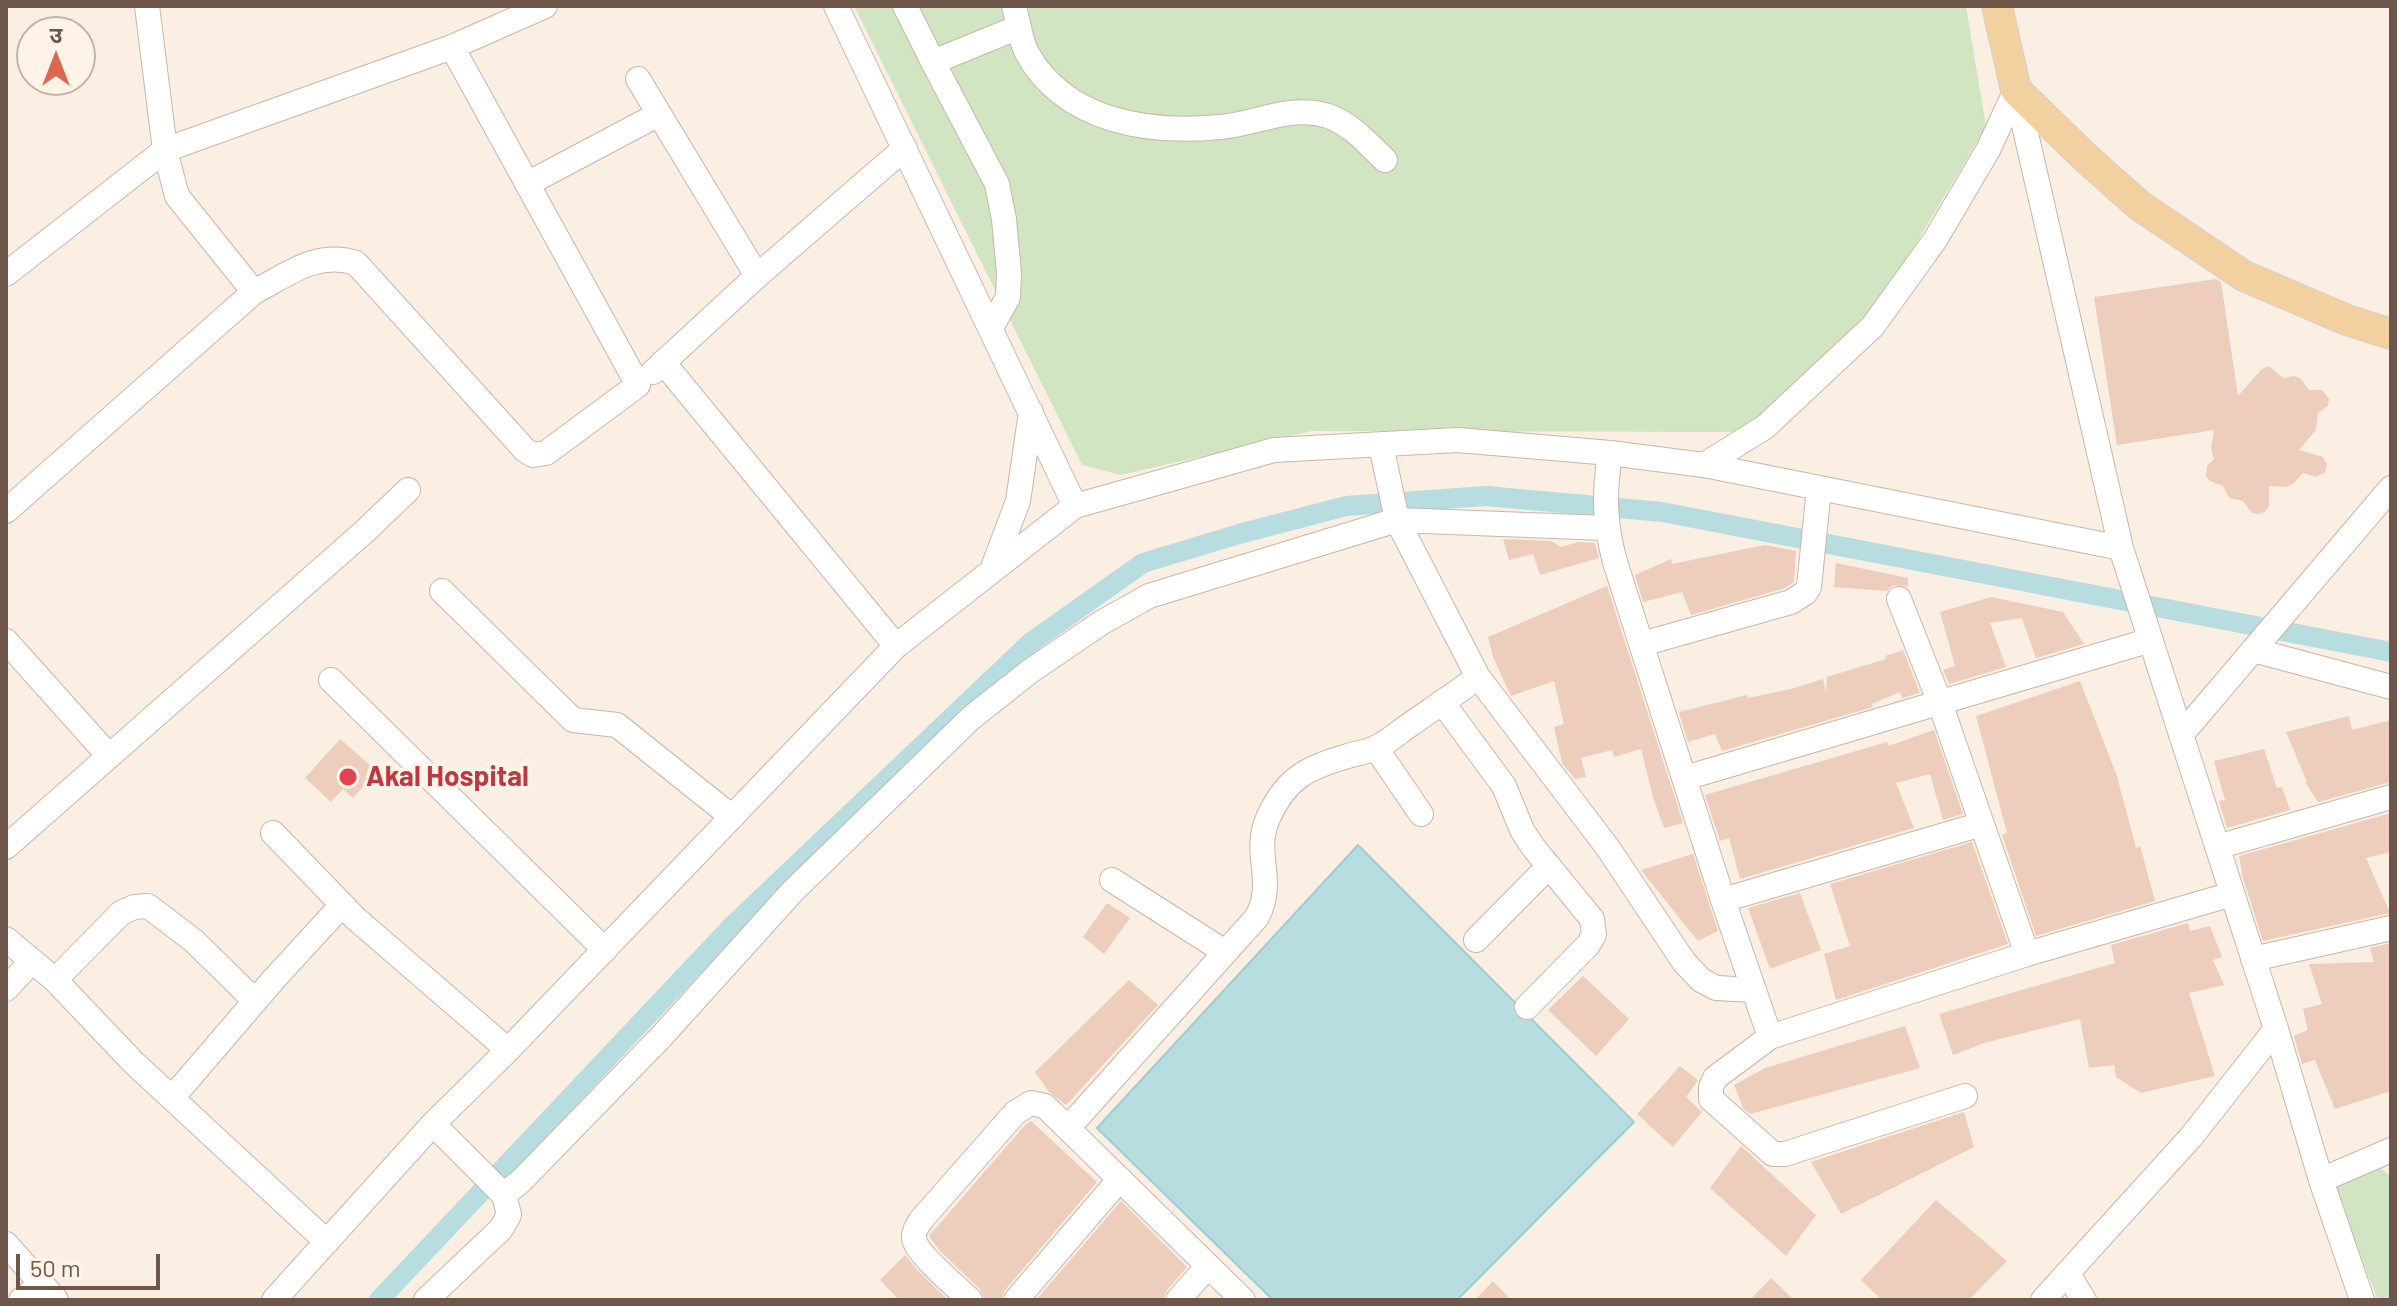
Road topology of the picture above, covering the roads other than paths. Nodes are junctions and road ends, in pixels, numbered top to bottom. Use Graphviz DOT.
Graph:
graph roads {
  1 [pos="147,6"];
  2 [pos="545,6"];
  3 [pos="836,6"];
  4 [pos="905,6"];
  5 [pos="1997,6"];
  6 [pos="1017,16"];
  7 [pos="452,47"];
  8 [pos="933,62"];
  9 [pos="638,79"];
  10 [pos="2016,90"];
  11 [pos="659,114"];
  12 [pos="905,148"];
  13 [pos="165,150"];
  14 [pos="1385,160"];
  15 [pos="527,184"];
  16 [pos="6,274"];
  17 [pos="757,276"];
  18 [pos="254,292"];
  19 [pos="991,328"];
  20 [pos="2391,334"];
  21 [pos="663,362"];
  22 [pos="638,385"];
  23 [pos="1031,412"];
  24 [pos="1381,445"];
  25 [pos="1610,453"];
  26 [pos="1704,465"];
  27 [pos="1819,488"];
  28 [pos="2391,488"];
  29 [pos="408,490"];
  30 [pos="1075,506"];
  31 [pos="6,511"];
  32 [pos="1395,514"];
  33 [pos="1605,523"];
  34 [pos="2121,548"];
  35 [pos="991,572"];
  36 [pos="442,591"];
  37 [pos="1899,599"];
  38 [pos="2151,640"];
  39 [pos="1642,644"];
  40 [pos="896,646"];
  41 [pos="2253,650"];
  42 [pos="10,654"];
  43 [pos="1478,677"];
  44 [pos="331,680"];
  45 [pos="2391,687"];
  46 [pos="1442,702"];
  47 [pos="1940,703"];
  48 [pos="2181,735"];
  49 [pos="1376,748"];
  50 [pos="109,756"];
  51 [pos="1685,778"];
  52 [pos="2391,797"];
  53 [pos="1421,814"];
  54 [pos="732,817"];
  55 [pos="1982,824"];
  56 [pos="273,833"];
  57 [pos="6,847"];
  58 [pos="2217,847"];
  59 [pos="1549,866"];
  60 [pos="1112,880"];
  61 [pos="2232,894"];
  62 [pos="1723,900"];
  63 [pos="342,905"];
  64 [pos="2391,928"];
  65 [pos="6,939"];
  66 [pos="1476,940"];
  67 [pos="605,950"];
  68 [pos="1225,952"];
  69 [pos="2027,954"];
  70 [pos="2253,959"];
  71 [pos="32,961"];
  72 [pos="55,980"];
  73 [pos="6,989"];
  74 [pos="1754,990"];
  75 [pos="255,1001"];
  76 [pos="1527,1007"];
  77 [pos="2276,1029"];
  78 [pos="1770,1037"];
  79 [pos="508,1050"];
  80 [pos="1965,1096"];
  81 [pos="172,1098"];
  82 [pos="433,1124"];
  83 [pos="1068,1128"];
  84 [pos="2391,1150"];
  85 [pos="1120,1179"];
  86 [pos="2321,1180"];
  87 [pos="499,1190"];
  88 [pos="327,1242"];
  89 [pos="6,1244"];
  90 [pos="1208,1266"];
  91 [pos="2068,1274"];
  92 [pos="49,1292"];
  93 [pos="21,1300"];
  94 [pos="274,1300"];
  95 [pos="426,1300"];
  96 [pos="970,1300"];
  97 [pos="1016,1300"];
  98 [pos="1178,1300"];
  99 [pos="1243,1300"];
  100 [pos="2043,1300"];
  101 [pos="2084,1300"];
  102 [pos="2362,1300"];
  1 -- 13 [label="street"];
  2 -- 7 [label="street"];
  3 -- 12 [label="street"];
  4 -- 8 [label="street"];
  5 -- 10 [label="main road"];
  6 -- 8 [label="street"];
  6 -- 14 [label="street"];
  7 -- 13 [label="street"];
  7 -- 15 [label="street"];
  8 -- 19 [label="street"];
  9 -- 11 [label="street"];
  10 -- 20 [label="main road"];
  10 -- 26 [label="street"];
  10 -- 34 [label="street"];
  11 -- 15 [label="street"];
  11 -- 17 [label="street"];
  12 -- 17 [label="street"];
  12 -- 19 [label="street"];
  13 -- 16 [label="street"];
  13 -- 18 [label="street"];
  15 -- 22 [label="street"];
  17 -- 21 [label="street"];
  18 -- 22 [label="street"];
  18 -- 31 [label="street"];
  19 -- 23 [label="street"];
  21 -- 22 [label="street"];
  21 -- 40 [label="street"];
  23 -- 30 [label="street"];
  23 -- 35 [label="street"];
  24 -- 25 [label="street"];
  24 -- 30 [label="street"];
  24 -- 32 [label="street"];
  25 -- 26 [label="street"];
  25 -- 33 [label="street"];
  26 -- 27 [label="street"];
  27 -- 34 [label="street"];
  27 -- 39 [label="street"];
  28 -- 41 [label="street"];
  29 -- 50 [label="street"];
  30 -- 35 [label="street"];
  32 -- 33 [label="street"];
  32 -- 43 [label="street"];
  32 -- 87 [label="street"];
  33 -- 39 [label="street"];
  34 -- 38 [label="street"];
  35 -- 40 [label="street"];
  36 -- 54 [label="street"];
  37 -- 47 [label="street"];
  38 -- 47 [label="street"];
  38 -- 48 [label="street"];
  39 -- 51 [label="street"];
  40 -- 54 [label="street"];
  41 -- 45 [label="street"];
  41 -- 48 [label="street"];
  42 -- 50 [label="street"];
  43 -- 46 [label="street"];
  43 -- 74 [label="street"];
  44 -- 67 [label="street"];
  46 -- 49 [label="street"];
  46 -- 59 [label="street"];
  47 -- 51 [label="street"];
  47 -- 55 [label="street"];
  48 -- 58 [label="street"];
  49 -- 53 [label="street"];
  49 -- 68 [label="street"];
  50 -- 57 [label="street"];
  51 -- 62 [label="street"];
  52 -- 58 [label="street"];
  54 -- 67 [label="street"];
  55 -- 62 [label="street"];
  55 -- 69 [label="street"];
  56 -- 63 [label="street"];
  58 -- 61 [label="street"];
  59 -- 66 [label="street"];
  59 -- 76 [label="street"];
  60 -- 68 [label="street"];
  61 -- 69 [label="street"];
  61 -- 70 [label="street"];
  62 -- 74 [label="street"];
  63 -- 75 [label="street"];
  63 -- 79 [label="street"];
  64 -- 70 [label="street"];
  65 -- 71 [label="street"];
  67 -- 79 [label="street"];
  68 -- 83 [label="street"];
  69 -- 78 [label="street"];
  70 -- 77 [label="street"];
  71 -- 72 [label="street"];
  71 -- 73 [label="street"];
  72 -- 75 [label="street"];
  72 -- 81 [label="street"];
  74 -- 78 [label="street"];
  75 -- 81 [label="street"];
  77 -- 86 [label="street"];
  77 -- 91 [label="street"];
  78 -- 80 [label="street"];
  79 -- 82 [label="street"];
  81 -- 88 [label="street"];
  82 -- 87 [label="street"];
  82 -- 88 [label="street"];
  83 -- 85 [label="street"];
  83 -- 96 [label="street"];
  84 -- 86 [label="street"];
  85 -- 90 [label="street"];
  85 -- 97 [label="street"];
  86 -- 102 [label="street"];
  87 -- 95 [label="street"];
  88 -- 94 [label="street"];
  89 -- 92 [label="street"];
  90 -- 98 [label="street"];
  90 -- 99 [label="street"];
  91 -- 100 [label="street"];
  91 -- 101 [label="street"];
  92 -- 93 [label="street"];
}
